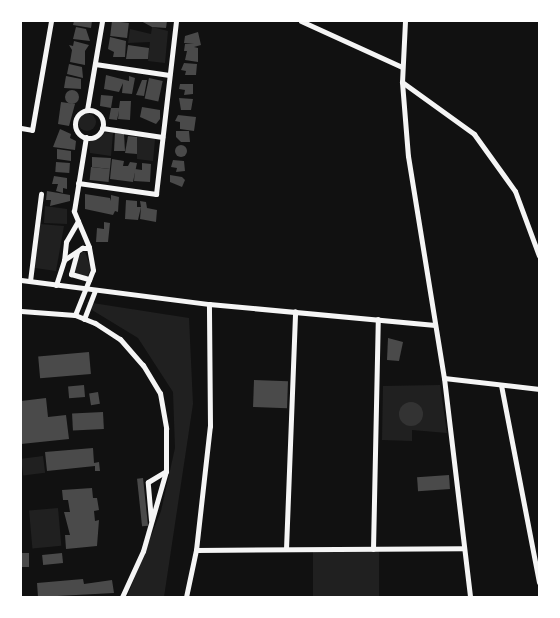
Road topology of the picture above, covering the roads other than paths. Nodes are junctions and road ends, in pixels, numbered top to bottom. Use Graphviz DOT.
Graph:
graph roads {
  1 [pos="51,21"];
  2 [pos="102,21"];
  3 [pos="176,21"];
  4 [pos="301,21"];
  5 [pos="405,21"];
  6 [pos="95,64"];
  7 [pos="402,67"];
  8 [pos="169,75"];
  9 [pos="402,82"];
  10 [pos="87,110"];
  11 [pos="21,128"];
  12 [pos="102,128"];
  13 [pos="86,137"];
  14 [pos="162,137"];
  15 [pos="78,184"];
  16 [pos="41,194"];
  17 [pos="78,222"];
  18 [pos="90,248"];
  19 [pos="77,252"];
  20 [pos="539,256"];
  21 [pos="64,260"];
  22 [pos="90,279"];
  23 [pos="21,280"];
  24 [pos="30,281"];
  25 [pos="56,285"];
  26 [pos="86,289"];
  27 [pos="95,290"];
  28 [pos="209,304"];
  29 [pos="21,311"];
  30 [pos="295,311"];
  31 [pos="75,315"];
  32 [pos="84,319"];
  33 [pos="378,319"];
  34 [pos="435,325"];
  35 [pos="444,378"];
  36 [pos="501,385"];
  37 [pos="539,389"];
  38 [pos="166,471"];
  39 [pos="151,524"];
  40 [pos="373,548"];
  41 [pos="463,548"];
  42 [pos="286,549"];
  43 [pos="196,550"];
  44 [pos="539,582"];
  45 [pos="122,597"];
  46 [pos="186,597"];
  47 [pos="470,597"];
  1 -- 11 [label="street"];
  2 -- 6 [label="street"];
  3 -- 8 [label="street"];
  4 -- 7 [label="street"];
  5 -- 7 [label="street"];
  6 -- 8 [label="street"];
  6 -- 10 [label="street"];
  7 -- 9 [label="street"];
  8 -- 14 [label="street"];
  9 -- 20 [label="street"];
  9 -- 34 [label="street"];
  10 -- 12 [label="street"];
  10 -- 13 [label="street"];
  12 -- 13 [label="street"];
  12 -- 14 [label="street"];
  13 -- 15 [label="street"];
  14 -- 15 [label="street"];
  15 -- 17 [label="street"];
  16 -- 24 [label="street"];
  17 -- 18 [label="street"];
  17 -- 21 [label="street"];
  18 -- 19 [label="street"];
  18 -- 22 [label="street"];
  19 -- 21 [label="street"];
  19 -- 22 [label="street"];
  21 -- 25 [label="street"];
  22 -- 26 [label="street"];
  23 -- 24 [label="street"];
  24 -- 25 [label="street"];
  25 -- 26 [label="street"];
  26 -- 27 [label="street"];
  26 -- 31 [label="street"];
  27 -- 28 [label="street"];
  27 -- 32 [label="street"];
  28 -- 30 [label="street"];
  28 -- 43 [label="street"];
  29 -- 31 [label="street"];
  30 -- 33 [label="street"];
  30 -- 42 [label="street"];
  31 -- 32 [label="street"];
  32 -- 38 [label="street"];
  33 -- 34 [label="street"];
  33 -- 40 [label="street"];
  34 -- 35 [label="street"];
  35 -- 36 [label="street"];
  35 -- 41 [label="street"];
  36 -- 37 [label="street"];
  36 -- 44 [label="street"];
  38 -- 39 [label="street"];
  38 -- 39 [label="street"];
  39 -- 45 [label="street"];
  40 -- 41 [label="street"];
  40 -- 42 [label="street"];
  41 -- 47 [label="street"];
  42 -- 43 [label="street"];
  43 -- 46 [label="street"];
}
